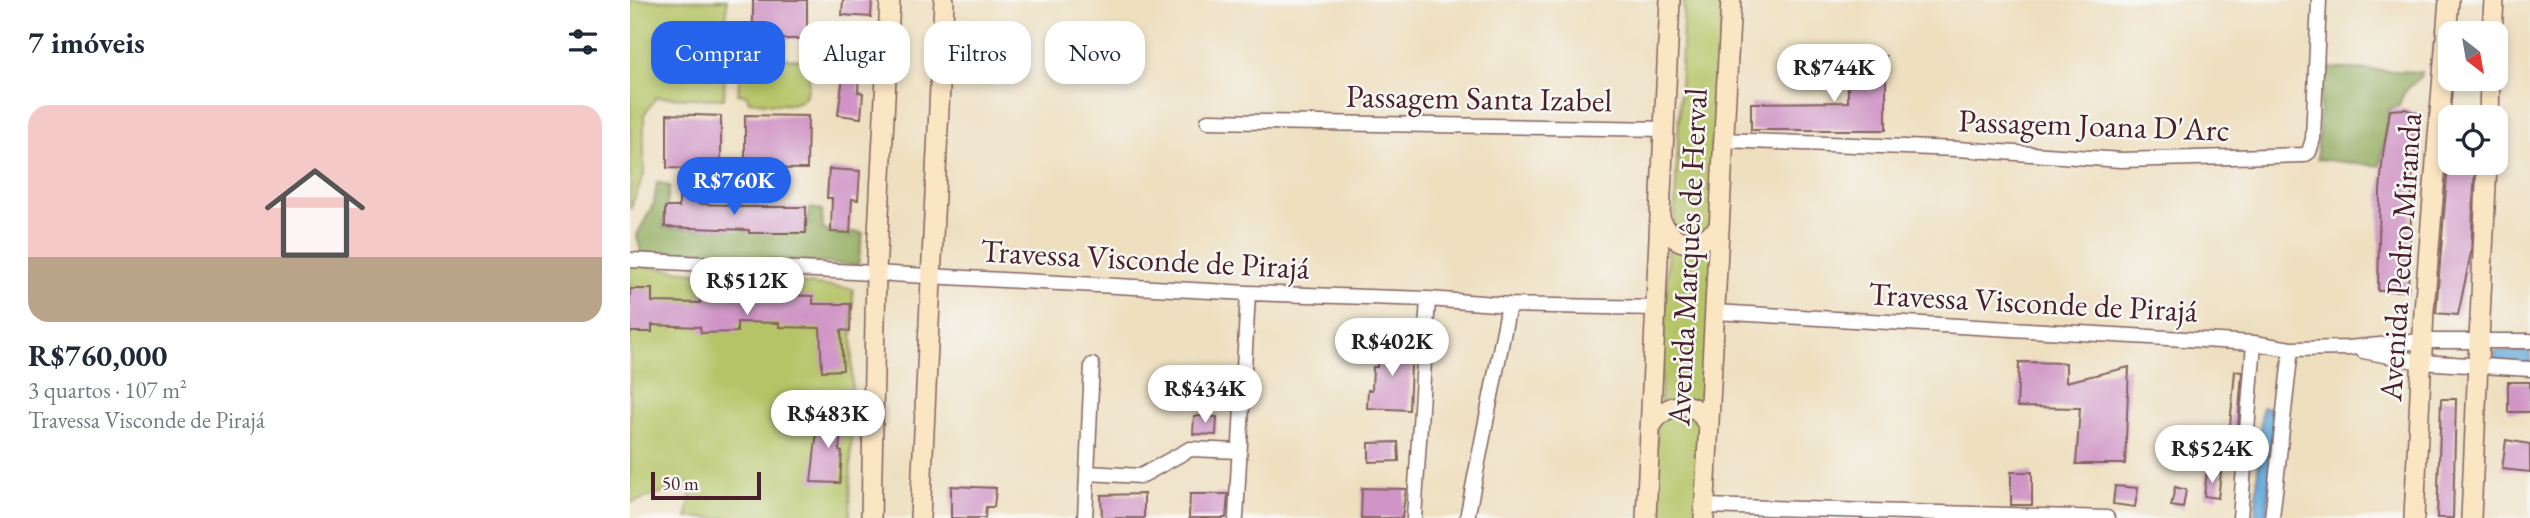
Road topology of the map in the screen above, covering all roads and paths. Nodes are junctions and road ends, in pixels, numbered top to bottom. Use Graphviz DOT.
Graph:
graph roads {
  1 [pos="890,0"];
  2 [pos="944,0"];
  3 [pos="1670,0"];
  4 [pos="1731,0"];
  5 [pos="2319,0"];
  6 [pos="2449,0"];
  7 [pos="2494,0"];
  8 [pos="2493,21"];
  9 [pos="1208,121"];
  10 [pos="1665,129"];
  11 [pos="1723,140"];
  12 [pos="2486,175"];
  13 [pos="1660,219"];
  14 [pos="1717,230"];
  15 [pos="630,260"];
  16 [pos="876,273"];
  17 [pos="931,276"];
  18 [pos="1248,293"];
  19 [pos="1428,299"];
  20 [pos="1508,305"];
  21 [pos="1657,308"];
  22 [pos="1714,312"];
  23 [pos="2479,339"];
  24 [pos="2422,341"];
  25 [pos="2530,341"];
  26 [pos="2254,344"];
  27 [pos="2348,348"];
  28 [pos="2291,349"];
  29 [pos="2421,362"];
  30 [pos="1092,365"];
  31 [pos="2477,367"];
  32 [pos="2530,369"];
  33 [pos="1708,425"];
  34 [pos="1651,426"];
  35 [pos="1239,450"];
  36 [pos="1087,473"];
  37 [pos="1704,512"];
  38 [pos="872,518"];
  39 [pos="920,518"];
  40 [pos="1085,518"];
  41 [pos="1236,518"];
  42 [pos="1414,518"];
  43 [pos="1467,518"];
  44 [pos="1646,518"];
  45 [pos="2106,518"];
  46 [pos="2241,518"];
  47 [pos="2272,518"];
  48 [pos="2414,518"];
  49 [pos="2470,518"];
  1 -- 16 [label="main road"];
  2 -- 17 [label="main road"];
  3 -- 10 [label="main road, Avenida Marquês de Herval"];
  4 -- 11 [label="main road, Avenida Marquês de Herval"];
  5 -- 11 [label="street, Passagem Joana D'Arc"];
  6 -- 24 [label="main road, Avenida Pedro Miranda"];
  7 -- 8 [label="main road"];
  9 -- 10 [label="street, Passagem Santa Izabel"];
  10 -- 13 [label="main road, Avenida Marquês de Herval"];
  11 -- 14 [label="main road, Avenida Marquês de Herval"];
  12 -- 23 [label="main road"];
  13 -- 14 [label="main road"];
  13 -- 21 [label="main road, Avenida Marquês de Herval"];
  14 -- 22 [label="main road, Avenida Marquês de Herval"];
  15 -- 16 [label="street, Travessa Visconde de Pirajá"];
  16 -- 17 [label="street, Travessa Visconde de Pirajá"];
  16 -- 38 [label="main road"];
  17 -- 18 [label="street, Travessa Visconde de Pirajá"];
  17 -- 39 [label="main road"];
  18 -- 19 [label="street, Travessa Visconde de Pirajá"];
  18 -- 35 [label="street"];
  19 -- 20 [label="street, Travessa Visconde de Pirajá"];
  19 -- 42 [label="street"];
  20 -- 21 [label="street, Travessa Visconde de Pirajá"];
  20 -- 43 [label="street"];
  21 -- 34 [label="main road, Avenida Marquês de Herval"];
  22 -- 26 [label="street, Travessa Visconde de Pirajá"];
  22 -- 33 [label="main road, Avenida Marquês de Herval"];
  23 -- 24 [label="street, Travessa Visconde de Pirajá"];
  23 -- 25 [label="street, Travessa Visconde de Pirajá"];
  23 -- 31 [label="main road"];
  24 -- 27 [label="street, Travessa Visconde de Pirajá"];
  24 -- 29 [label="main road, Avenida Pedro Miranda"];
  26 -- 28 [label="street, Travessa Visconde de Pirajá"];
  26 -- 46 [label="street"];
  27 -- 28 [label="street, Travessa Visconde de Pirajá"];
  27 -- 29 [label="street, Travessa Visconde de Pirajá"];
  28 -- 47 [label="street"];
  29 -- 31 [label="street, Travessa Visconde de Pirajá"];
  29 -- 48 [label="main road, Avenida Pedro Miranda"];
  30 -- 36 [label="street"];
  31 -- 32 [label="street, Travessa Visconde de Pirajá"];
  31 -- 49 [label="main road"];
  33 -- 34 [label="main road"];
  33 -- 37 [label="main road, Avenida Marquês de Herval"];
  34 -- 44 [label="main road, Avenida Marquês de Herval"];
  35 -- 36 [label="street"];
  35 -- 41 [label="street"];
  36 -- 40 [label="street"];
  37 -- 45 [label="street"];
}
